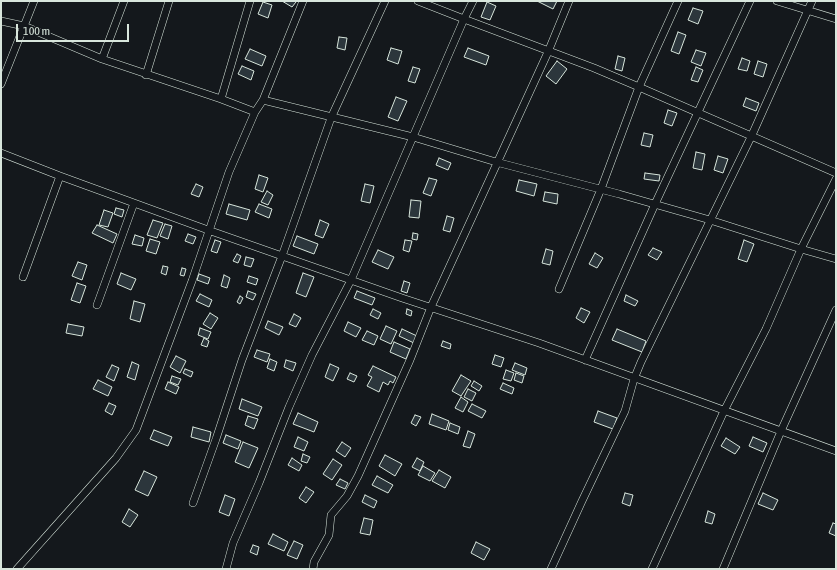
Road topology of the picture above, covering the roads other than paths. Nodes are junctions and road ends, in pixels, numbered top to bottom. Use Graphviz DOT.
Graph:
graph roads {
  1 [pos="34,1"];
  2 [pos="124,1"];
  3 [pos="169,1"];
  4 [pos="250,1"];
  5 [pos="303,1"];
  6 [pos="386,1"];
  7 [pos="418,1"];
  8 [pos="473,1"];
  9 [pos="569,1"];
  10 [pos="678,1"];
  11 [pos="750,1"];
  12 [pos="777,1"];
  13 [pos="812,1"];
  14 [pos="808,10"];
  15 [pos="464,19"];
  16 [pos="836,19"];
  17 [pos="1,21"];
  18 [pos="24,26"];
  19 [pos="548,52"];
  20 [pos="102,60"];
  21 [pos="146,75"];
  22 [pos="1,84"];
  23 [pos="639,87"];
  24 [pos="221,99"];
  25 [pos="263,100"];
  26 [pos="255,112"];
  27 [pos="698,113"];
  28 [pos="331,118"];
  29 [pos="752,135"];
  30 [pos="413,138"];
  31 [pos="1,153"];
  32 [pos="496,162"];
  33 [pos="836,173"];
  34 [pos="60,176"];
  35 [pos="836,179"];
  36 [pos="601,189"];
  37 [pos="134,203"];
  38 [pos="655,204"];
  39 [pos="710,220"];
  40 [pos="208,230"];
  41 [pos="801,249"];
  42 [pos="282,256"];
  43 [pos="836,259"];
  44 [pos="23,277"];
  45 [pos="350,280"];
  46 [pos="559,289"];
  47 [pos="97,306"];
  48 [pos="431,307"];
  49 [pos="836,310"];
  50 [pos="585,360"];
  51 [pos="634,379"];
  52 [pos="724,411"];
  53 [pos="782,431"];
  54 [pos="836,451"];
  55 [pos="193,503"];
  56 [pos="17,569"];
  57 [pos="226,569"];
  58 [pos="312,569"];
  59 [pos="551,569"];
  60 [pos="652,569"];
  61 [pos="723,569"];
  1 -- 18 [label="street"];
  2 -- 20 [label="street"];
  3 -- 21 [label="street"];
  4 -- 24 [label="street"];
  5 -- 25 [label="street"];
  6 -- 28 [label="street"];
  7 -- 15 [label="street"];
  8 -- 15 [label="street"];
  9 -- 19 [label="street"];
  10 -- 23 [label="street"];
  11 -- 27 [label="street"];
  12 -- 14 [label="street"];
  13 -- 14 [label="street"];
  14 -- 16 [label="street"];
  14 -- 29 [label="street"];
  15 -- 19 [label="street"];
  15 -- 30 [label="street"];
  17 -- 18 [label="street"];
  18 -- 20 [label="street"];
  18 -- 22 [label="street"];
  19 -- 23 [label="street"];
  19 -- 32 [label="street"];
  20 -- 21 [label="street"];
  21 -- 24 [label="street"];
  23 -- 27 [label="street"];
  23 -- 36 [label="street"];
  24 -- 26 [label="street"];
  25 -- 26 [label="street"];
  25 -- 28 [label="street"];
  26 -- 40 [label="street"];
  27 -- 29 [label="street"];
  27 -- 38 [label="street"];
  28 -- 30 [label="street"];
  28 -- 42 [label="street"];
  29 -- 33 [label="street"];
  29 -- 39 [label="street"];
  30 -- 32 [label="street"];
  30 -- 45 [label="street"];
  31 -- 34 [label="street"];
  32 -- 36 [label="street"];
  32 -- 48 [label="street"];
  34 -- 37 [label="street"];
  34 -- 44 [label="street"];
  35 -- 41 [label="street"];
  36 -- 38 [label="street"];
  36 -- 46 [label="street"];
  37 -- 40 [label="street"];
  37 -- 47 [label="street"];
  38 -- 39 [label="street"];
  38 -- 50 [label="street"];
  39 -- 41 [label="street"];
  39 -- 51 [label="street"];
  40 -- 42 [label="street"];
  40 -- 56 [label="street"];
  41 -- 43 [label="street"];
  41 -- 52 [label="street"];
  42 -- 45 [label="street"];
  42 -- 55 [label="street"];
  45 -- 48 [label="street"];
  45 -- 57 [label="street"];
  48 -- 50 [label="street"];
  48 -- 58 [label="street"];
  49 -- 53 [label="street"];
  50 -- 51 [label="street"];
  51 -- 52 [label="street"];
  51 -- 59 [label="street"];
  52 -- 53 [label="street"];
  52 -- 60 [label="street"];
  53 -- 54 [label="street"];
  53 -- 61 [label="street"];
}
